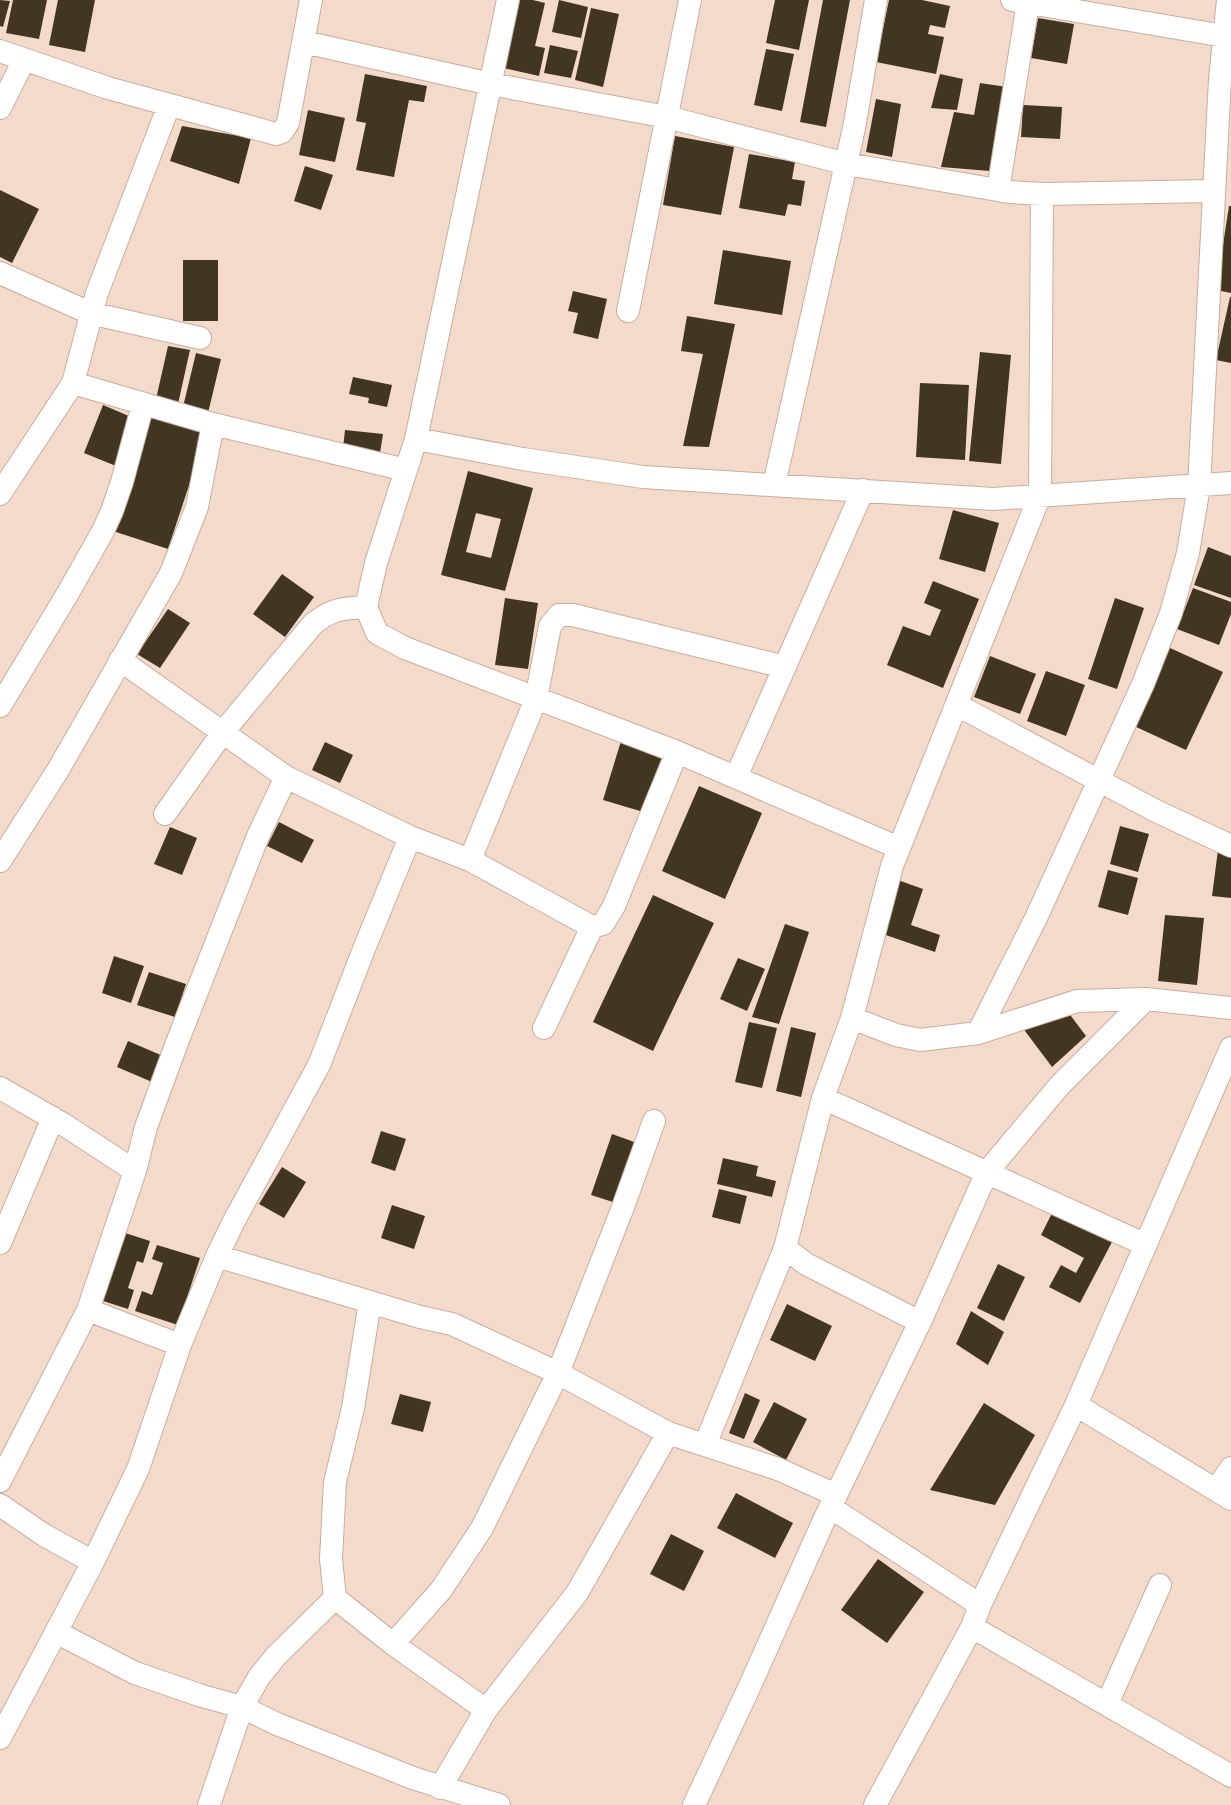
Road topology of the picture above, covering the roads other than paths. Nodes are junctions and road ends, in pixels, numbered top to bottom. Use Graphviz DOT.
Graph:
graph roads {
  1 [pos="311,0"];
  2 [pos="508,0"];
  3 [pos="690,0"];
  4 [pos="876,0"];
  5 [pos="1228,0"];
  6 [pos="1020,1"];
  7 [pos="1224,36"];
  8 [pos="304,42"];
  9 [pos="0,51"];
  10 [pos="24,60"];
  11 [pos="491,84"];
  12 [pos="169,106"];
  13 [pos="0,108"];
  14 [pos="667,117"];
  15 [pos="1224,136"];
  16 [pos="846,164"];
  17 [pos="998,190"];
  18 [pos="1214,191"];
  19 [pos="1042,194"];
  20 [pos="0,273"];
  21 [pos="628,311"];
  22 [pos="90,314"];
  23 [pos="200,338"];
  24 [pos="73,383"];
  25 [pos="143,404"];
  26 [pos="213,424"];
  27 [pos="416,440"];
  28 [pos="406,470"];
  29 [pos="1231,483"];
  30 [pos="774,485"];
  31 [pos="1199,486"];
  32 [pos="863,490"];
  33 [pos="0,494"];
  34 [pos="1040,495"];
  35 [pos="366,608"];
  36 [pos="120,660"];
  37 [pos="785,667"];
  38 [pos="536,699"];
  39 [pos="957,705"];
  40 [pos="0,706"];
  41 [pos="224,732"];
  42 [pos="677,752"];
  43 [pos="286,777"];
  44 [pos="736,777"];
  45 [pos="1098,780"];
  46 [pos="165,814"];
  47 [pos="410,837"];
  48 [pos="1231,846"];
  49 [pos="899,848"];
  50 [pos="470,860"];
  51 [pos="0,861"];
  52 [pos="592,927"];
  53 [pos="1146,999"];
  54 [pos="1231,1008"];
  55 [pos="852,1018"];
  56 [pos="544,1028"];
  57 [pos="978,1033"];
  58 [pos="1231,1048"];
  59 [pos="0,1088"];
  60 [pos="823,1098"];
  61 [pos="53,1118"];
  62 [pos="654,1121"];
  63 [pos="135,1171"];
  64 [pos="987,1172"];
  65 [pos="0,1243"];
  66 [pos="1146,1245"];
  67 [pos="785,1248"];
  68 [pos="217,1256"];
  69 [pos="370,1302"];
  70 [pos="88,1310"];
  71 [pos="920,1322"];
  72 [pos="180,1345"];
  73 [pos="558,1373"];
  74 [pos="1076,1405"];
  75 [pos="668,1433"];
  76 [pos="705,1445"];
  77 [pos="1231,1468"];
  78 [pos="0,1481"];
  79 [pos="1223,1495"];
  80 [pos="833,1501"];
  81 [pos="0,1505"];
  82 [pos="93,1562"];
  83 [pos="1160,1585"];
  84 [pos="336,1598"];
  85 [pos="980,1605"];
  86 [pos="972,1627"];
  87 [pos="56,1632"];
  88 [pos="393,1644"];
  89 [pos="1106,1704"];
  90 [pos="242,1707"];
  91 [pos="486,1710"];
  92 [pos="0,1738"];
  93 [pos="1231,1776"];
  94 [pos="440,1788"];
  95 [pos="209,1805"];
  96 [pos="499,1805"];
  97 [pos="694,1805"];
  98 [pos="875,1805"];
  1 -- 8 [label="street"];
  2 -- 11 [label="street"];
  3 -- 14 [label="street"];
  4 -- 16 [label="street"];
  5 -- 7 [label="street"];
  6 -- 7 [label="street"];
  6 -- 17 [label="street"];
  7 -- 15 [label="street"];
  8 -- 11 [label="street"];
  8 -- 12 [label="street"];
  9 -- 10 [label="street"];
  10 -- 12 [label="street"];
  10 -- 13 [label="street"];
  11 -- 14 [label="street"];
  11 -- 27 [label="street"];
  12 -- 22 [label="street"];
  14 -- 16 [label="street"];
  14 -- 21 [label="street"];
  15 -- 18 [label="street"];
  16 -- 17 [label="street"];
  16 -- 30 [label="street"];
  17 -- 19 [label="street"];
  18 -- 19 [label="street"];
  18 -- 31 [label="street"];
  19 -- 34 [label="street"];
  20 -- 22 [label="street"];
  22 -- 23 [label="street"];
  22 -- 24 [label="street"];
  24 -- 25 [label="street"];
  24 -- 33 [label="street"];
  25 -- 26 [label="street"];
  25 -- 40 [label="street"];
  26 -- 28 [label="street"];
  26 -- 36 [label="street"];
  27 -- 28 [label="street"];
  27 -- 30 [label="street"];
  28 -- 35 [label="street"];
  29 -- 31 [label="street"];
  30 -- 32 [label="street"];
  31 -- 34 [label="street"];
  31 -- 45 [label="street"];
  32 -- 34 [label="street"];
  32 -- 37 [label="street"];
  34 -- 39 [label="street"];
  35 -- 38 [label="street"];
  35 -- 41 [label="street"];
  36 -- 41 [label="street"];
  36 -- 51 [label="street"];
  37 -- 38 [label="street"];
  37 -- 44 [label="street"];
  38 -- 42 [label="street"];
  38 -- 50 [label="street"];
  39 -- 45 [label="street"];
  39 -- 49 [label="street"];
  41 -- 43 [label="street"];
  41 -- 46 [label="street"];
  42 -- 44 [label="street"];
  42 -- 52 [label="street"];
  43 -- 47 [label="street"];
  43 -- 63 [label="street"];
  44 -- 49 [label="street"];
  45 -- 48 [label="street"];
  45 -- 57 [label="street"];
  47 -- 50 [label="street"];
  47 -- 68 [label="street"];
  49 -- 55 [label="street"];
  50 -- 52 [label="street"];
  52 -- 56 [label="street"];
  53 -- 54 [label="street"];
  53 -- 57 [label="street"];
  53 -- 64 [label="street"];
  55 -- 57 [label="street"];
  55 -- 60 [label="street"];
  58 -- 66 [label="street"];
  59 -- 61 [label="street"];
  60 -- 64 [label="street"];
  60 -- 67 [label="street"];
  61 -- 63 [label="street"];
  61 -- 65 [label="street"];
  62 -- 73 [label="street"];
  63 -- 70 [label="street"];
  64 -- 66 [label="street"];
  64 -- 71 [label="street"];
  66 -- 74 [label="street"];
  67 -- 71 [label="street"];
  67 -- 76 [label="street"];
  68 -- 69 [label="street"];
  68 -- 72 [label="street"];
  69 -- 73 [label="street"];
  69 -- 84 [label="street"];
  70 -- 72 [label="street"];
  70 -- 78 [label="street"];
  71 -- 80 [label="street"];
  72 -- 82 [label="street"];
  73 -- 75 [label="street"];
  73 -- 88 [label="street"];
  74 -- 79 [label="street"];
  74 -- 85 [label="street"];
  75 -- 76 [label="street"];
  75 -- 91 [label="street"];
  76 -- 80 [label="street"];
  77 -- 79 [label="street"];
  80 -- 85 [label="street"];
  80 -- 97 [label="street"];
  81 -- 82 [label="street"];
  82 -- 87 [label="street"];
  83 -- 89 [label="street"];
  84 -- 88 [label="street"];
  84 -- 90 [label="street"];
  85 -- 86 [label="street"];
  86 -- 89 [label="street"];
  86 -- 98 [label="street"];
  87 -- 90 [label="street"];
  87 -- 92 [label="street"];
  88 -- 91 [label="street"];
  89 -- 93 [label="street"];
  90 -- 94 [label="street"];
  90 -- 95 [label="street"];
  91 -- 94 [label="street"];
  94 -- 96 [label="street"];
}
